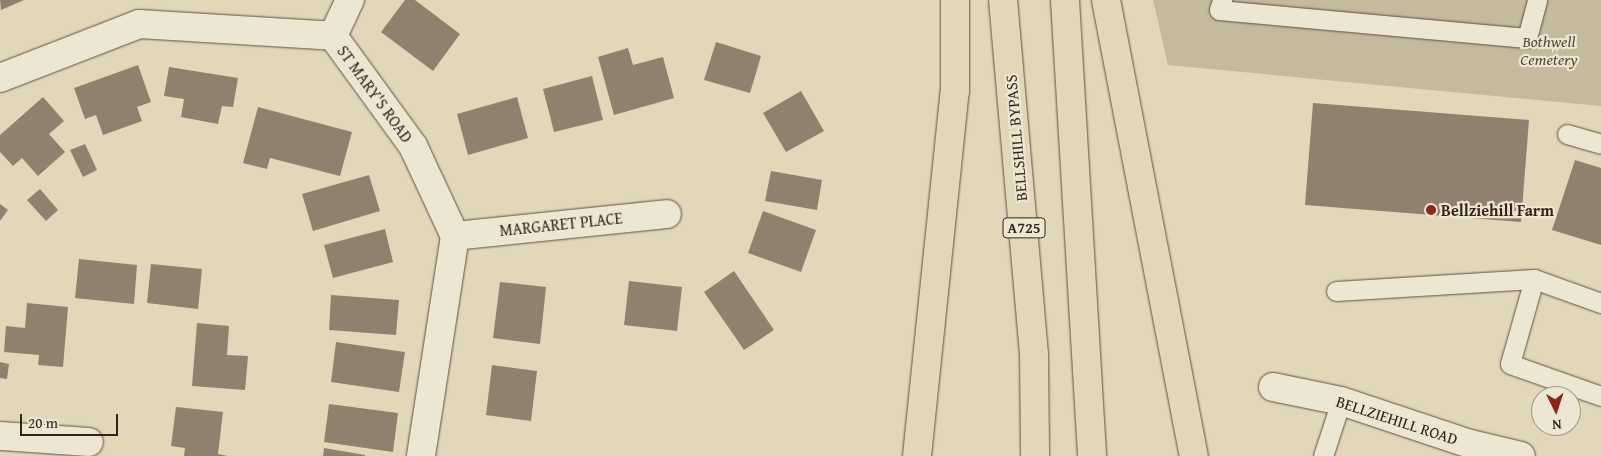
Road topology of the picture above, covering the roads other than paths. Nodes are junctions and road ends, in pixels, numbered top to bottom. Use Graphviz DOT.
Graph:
graph roads {
  1 [pos="350,0"];
  2 [pos="955,0"];
  3 [pos="1003,0"];
  4 [pos="1065,0"];
  5 [pos="1106,0"];
  6 [pos="1222,0"];
  7 [pos="1537,0"];
  8 [pos="333,36"];
  9 [pos="0,78"];
  10 [pos="1567,134"];
  11 [pos="1601,144"];
  12 [pos="667,214"];
  13 [pos="455,236"];
  14 [pos="1534,279"];
  15 [pos="1336,291"];
  16 [pos="1601,303"];
  17 [pos="1273,387"];
  18 [pos="1601,396"];
  19 [pos="1340,401"];
  20 [pos="0,436"];
  21 [pos="89,442"];
  22 [pos="1468,450"];
  23 [pos="421,456"];
  24 [pos="917,456"];
  25 [pos="1036,456"];
  26 [pos="1092,456"];
  27 [pos="1194,456"];
  28 [pos="1323,456"];
  29 [pos="1521,456"];
  1 -- 8 [label="street"];
  2 -- 24 [label="highway"];
  3 -- 25 [label="highway, BELLSHILL BYPASS / A725"];
  4 -- 26 [label="highway"];
  5 -- 27 [label="highway"];
  6 -- 7 [label="lane"];
  8 -- 9 [label="street, ST MARY'S ROAD"];
  8 -- 13 [label="street, ST MARY'S ROAD"];
  10 -- 11 [label="lane"];
  12 -- 13 [label="street, MARGARET PLACE"];
  13 -- 23 [label="street"];
  14 -- 15 [label="lane"];
  14 -- 16 [label="lane"];
  14 -- 18 [label="lane"];
  17 -- 19 [label="street, BELLZIEHILL ROAD"];
  19 -- 22 [label="street, BELLZIEHILL ROAD"];
  19 -- 28 [label="lane"];
  20 -- 21 [label="street"];
  22 -- 29 [label="street, BELLZIEHILL ROAD"];
}
